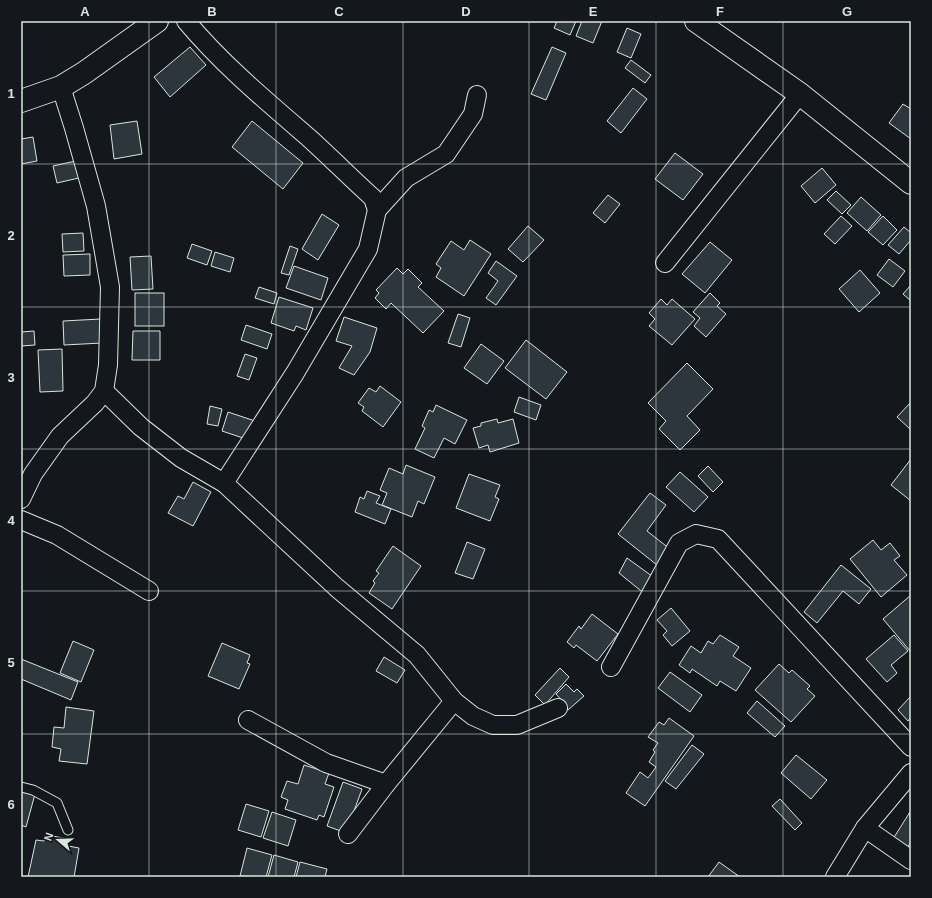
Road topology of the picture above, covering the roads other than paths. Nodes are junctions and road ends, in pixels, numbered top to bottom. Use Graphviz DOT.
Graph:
graph roads {
  1 [pos="156,21"];
  2 [pos="186,21"];
  3 [pos="696,21"];
  4 [pos="61,87"];
  5 [pos="800,94"];
  6 [pos="477,95"];
  7 [pos="21,101"];
  8 [pos="911,183"];
  9 [pos="377,210"];
  10 [pos="665,263"];
  11 [pos="104,391"];
  12 [pos="224,483"];
  13 [pos="21,499"];
  14 [pos="21,520"];
  15 [pos="149,591"];
  16 [pos="610,667"];
  17 [pos="454,701"];
  18 [pos="558,708"];
  19 [pos="248,720"];
  20 [pos="911,747"];
  21 [pos="911,773"];
  22 [pos="386,784"];
  23 [pos="21,787"];
  24 [pos="864,828"];
  25 [pos="68,830"];
  26 [pos="348,834"];
  27 [pos="911,860"];
  28 [pos="835,877"];
  1 -- 4 [label="street"];
  2 -- 9 [label="street"];
  3 -- 5 [label="street"];
  4 -- 7 [label="street"];
  4 -- 11 [label="street"];
  5 -- 8 [label="street"];
  5 -- 10 [label="street"];
  6 -- 9 [label="street"];
  9 -- 12 [label="street"];
  11 -- 12 [label="street"];
  11 -- 13 [label="street"];
  12 -- 17 [label="street"];
  14 -- 15 [label="street"];
  16 -- 20 [label="street"];
  17 -- 18 [label="street"];
  17 -- 22 [label="street"];
  19 -- 22 [label="street"];
  21 -- 24 [label="street"];
  22 -- 26 [label="street"];
  23 -- 25 [label="lane"];
  24 -- 27 [label="street"];
  24 -- 28 [label="street"];
}
